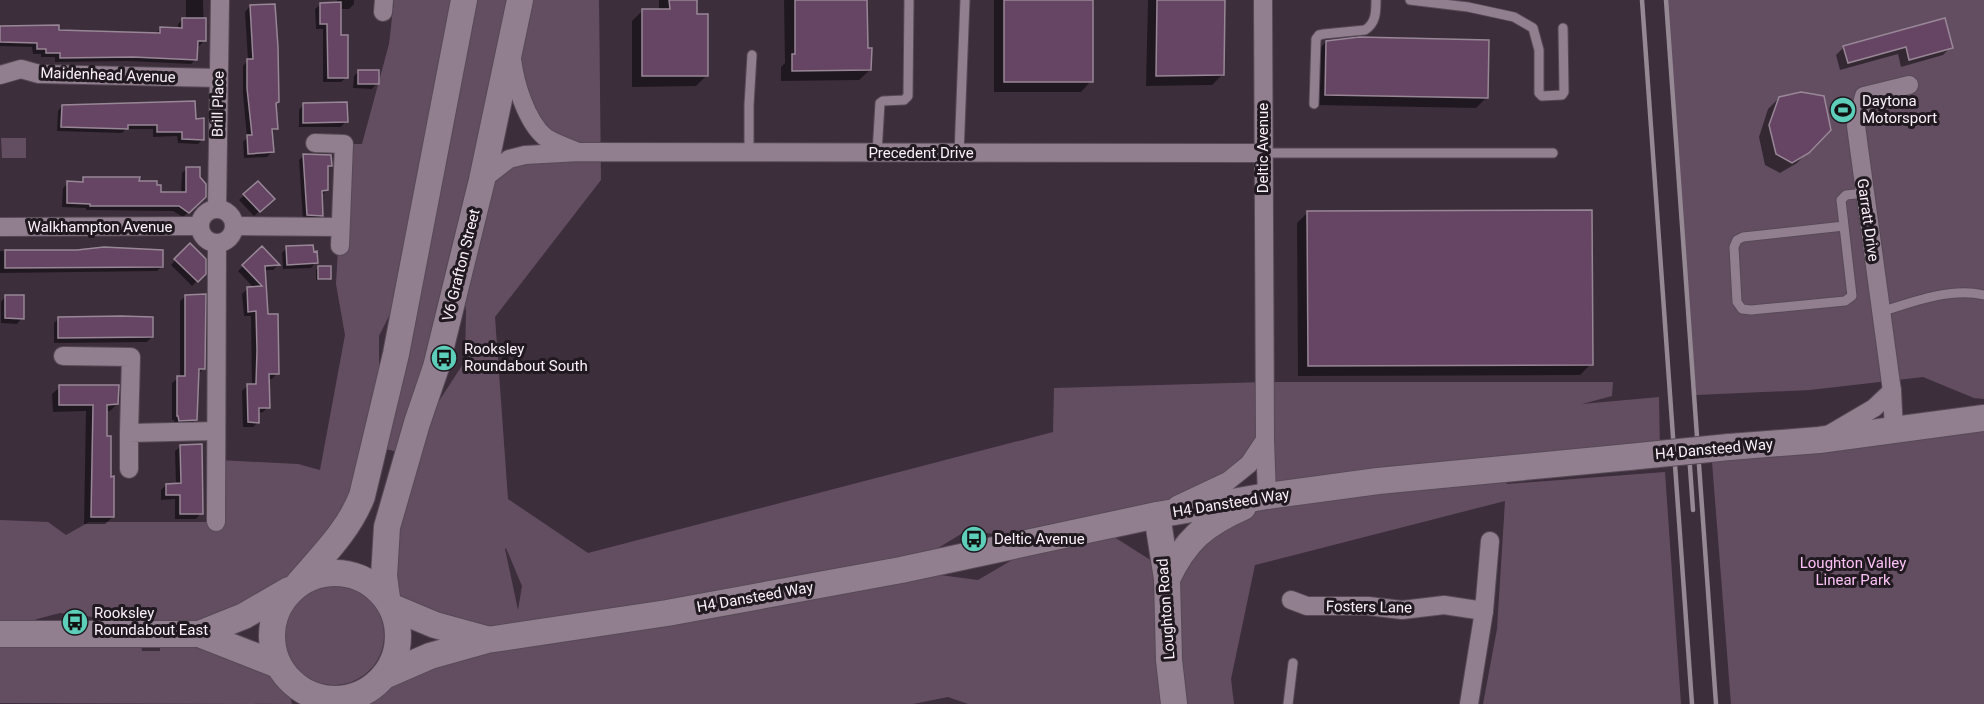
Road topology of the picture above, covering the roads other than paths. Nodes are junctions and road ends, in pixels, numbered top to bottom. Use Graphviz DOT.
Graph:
graph roads {
  1 [pos="220,0"];
  2 [pos="464,0"];
  3 [pos="520,0"];
  4 [pos="909,0"];
  5 [pos="965,0"];
  6 [pos="1263,0"];
  7 [pos="1376,0"];
  8 [pos="1410,0"];
  9 [pos="1563,28"];
  10 [pos="511,47"];
  11 [pos="752,55"];
  12 [pos="0,75"];
  13 [pos="218,78"];
  14 [pos="1909,85"];
  15 [pos="1314,104"];
  16 [pos="315,143"];
  17 [pos="580,152"];
  18 [pos="749,153"];
  19 [pos="877,153"];
  20 [pos="1262,153"];
  21 [pos="1553,153"];
  22 [pos="959,154"];
  23 [pos="482,180"];
  24 [pos="1865,192"];
  25 [pos="217,209"];
  26 [pos="200,226"];
  27 [pos="234,226"];
  28 [pos="1844,226"];
  29 [pos="0,227"];
  30 [pos="340,227"];
  31 [pos="217,243"];
  32 [pos="339,246"];
  33 [pos="1984,295"];
  34 [pos="1881,312"];
  35 [pos="63,356"];
  36 [pos="1892,391"];
  37 [pos="1984,418"];
  38 [pos="1894,430"];
  39 [pos="216,431"];
  40 [pos="129,433"];
  41 [pos="1265,440"];
  42 [pos="1819,440"];
  43 [pos="129,469"];
  44 [pos="1267,496"];
  45 [pos="1157,515"];
  46 [pos="216,522"];
  47 [pos="1490,541"];
  48 [pos="1167,579"];
  49 [pos="296,586"];
  50 [pos="1291,600"];
  51 [pos="389,603"];
  52 [pos="1484,611"];
  53 [pos="0,634"];
  54 [pos="190,634"];
  55 [pos="490,639"];
  56 [pos="1293,663"];
  57 [pos="281,669"];
  58 [pos="369,691"];
  59 [pos="292,704"];
  60 [pos="1174,704"];
  61 [pos="1288,704"];
  62 [pos="1469,704"];
  1 -- 13 [label="street, Brill Place"];
  2 -- 49 [label="street"];
  3 -- 10 [label="street, V6 Grafton Street"];
  4 -- 19 [label="lane"];
  5 -- 22 [label="lane"];
  6 -- 20 [label="street, Deltic Avenue"];
  7 -- 15 [label="lane"];
  8 -- 9 [label="lane"];
  10 -- 17 [label="street, Precedent Drive"];
  10 -- 23 [label="street, V6 Grafton Street"];
  11 -- 18 [label="lane"];
  12 -- 13 [label="street, Maidenhead Avenue"];
  13 -- 25 [label="street, Brill Place"];
  14 -- 24 [label="street, Garratt Drive"];
  16 -- 30 [label="street"];
  17 -- 18 [label="street, Precedent Drive"];
  17 -- 23 [label="street, Precedent Drive"];
  18 -- 19 [label="street, Precedent Drive"];
  19 -- 22 [label="street, Precedent Drive"];
  20 -- 21 [label="lane"];
  20 -- 22 [label="street, Precedent Drive"];
  20 -- 41 [label="street, Deltic Avenue"];
  23 -- 51 [label="street, V6 Grafton Street"];
  24 -- 28 [label="lane"];
  24 -- 34 [label="street, Garratt Drive"];
  25 -- 26 [label="street"];
  25 -- 27 [label="street"];
  26 -- 29 [label="street, Walkhampton Avenue"];
  26 -- 31 [label="street"];
  27 -- 30 [label="street"];
  27 -- 31 [label="street"];
  28 -- 28 [label="lane"];
  30 -- 32 [label="street"];
  31 -- 39 [label="street"];
  33 -- 34 [label="lane"];
  34 -- 36 [label="street, Garratt Drive"];
  35 -- 40 [label="street"];
  36 -- 38 [label="street, Garratt Drive"];
  36 -- 42 [label="street"];
  37 -- 38 [label="street, H4 Dansteed Way"];
  38 -- 42 [label="street, H4 Dansteed Way"];
  39 -- 40 [label="street"];
  39 -- 46 [label="street"];
  40 -- 43 [label="street"];
  41 -- 44 [label="street, Deltic Avenue"];
  41 -- 45 [label="street"];
  42 -- 44 [label="street, H4 Dansteed Way, bridge"];
  44 -- 45 [label="street, H4 Dansteed Way"];
  44 -- 48 [label="street"];
  45 -- 48 [label="street, Loughton Road"];
  45 -- 55 [label="street, H4 Dansteed Way"];
  47 -- 52 [label="street"];
  48 -- 60 [label="street, Loughton Road"];
  49 -- 51 [label="street"];
  49 -- 54 [label="street"];
  49 -- 57 [label="street"];
  50 -- 52 [label="street, Fosters Lane"];
  51 -- 55 [label="street, H4 Dansteed Way"];
  51 -- 58 [label="street"];
  52 -- 62 [label="street"];
  53 -- 54 [label="street"];
  54 -- 57 [label="street"];
  55 -- 58 [label="street, H4 Dansteed Way"];
  56 -- 61 [label="lane"];
  57 -- 58 [label="street"];
  57 -- 59 [label="street"];
}
